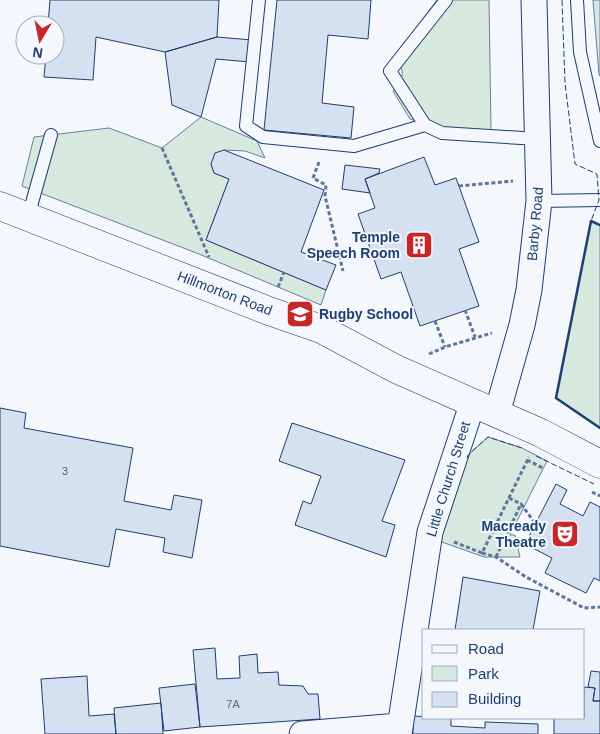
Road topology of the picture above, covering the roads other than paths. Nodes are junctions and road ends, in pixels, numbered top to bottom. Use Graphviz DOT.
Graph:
graph roads {
  1 [pos="259,0"];
  2 [pos="446,0"];
  3 [pos="534,0"];
  4 [pos="577,0"];
  5 [pos="425,125"];
  6 [pos="50,135"];
  7 [pos="538,139"];
  8 [pos="600,141"];
  9 [pos="539,190"];
  10 [pos="600,200"];
  11 [pos="0,206"];
  12 [pos="28,217"];
  13 [pos="472,402"];
  14 [pos="497,413"];
  15 [pos="600,464"];
  16 [pos="399,730"];
  17 [pos="302,734"];
  1 -- 5 [label="lane"];
  2 -- 5 [label="lane"];
  3 -- 7 [label="street, Barby Road"];
  4 -- 8 [label="lane"];
  5 -- 7 [label="lane"];
  6 -- 12 [label="lane"];
  7 -- 9 [label="street, Barby Road"];
  9 -- 10 [label="lane"];
  9 -- 14 [label="street, Barby Road"];
  11 -- 12 [label="highway, Hillmorton Road"];
  12 -- 13 [label="highway, Hillmorton Road"];
  13 -- 14 [label="highway, Hillmorton Road"];
  13 -- 16 [label="street, Little Church Street"];
  14 -- 15 [label="highway, Hillmorton Road"];
  16 -- 17 [label="street"];
}
